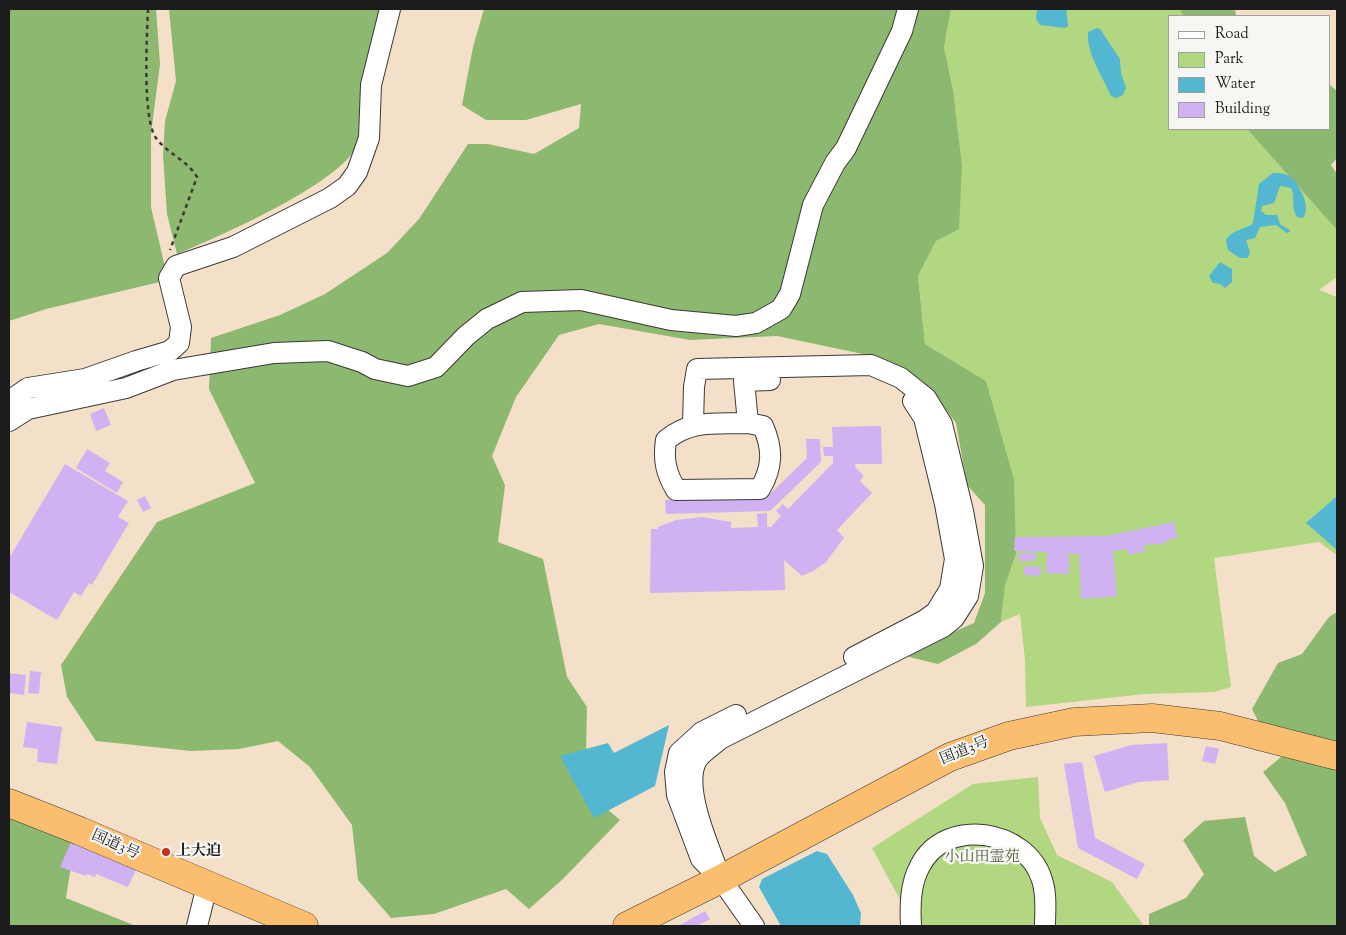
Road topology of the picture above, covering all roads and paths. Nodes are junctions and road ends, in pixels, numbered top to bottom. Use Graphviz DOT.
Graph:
graph roads {
  1 [pos="148,9"];
  2 [pos="390,9"];
  3 [pos="908,9"];
  4 [pos="172,272"];
  5 [pos="9,400"];
  6 [pos="9,420"];
  7 [pos="748,423"];
  8 [pos="693,424"];
  9 [pos="1337,756"];
  10 [pos="9,803"];
  11 [pos="721,880"];
  12 [pos="207,886"];
  13 [pos="197,926"];
  14 [pos="304,926"];
  15 [pos="627,926"];
  16 [pos="754,926"];
  17 [pos="911,926"];
  18 [pos="1045,926"];
  1 -- 4 [label="path"];
  2 -- 4 [label="street"];
  3 -- 6 [label="street"];
  4 -- 5 [label="street"];
  7 -- 8 [label="street"];
  7 -- 8 [label="street"];
  7 -- 11 [label="street"];
  8 -- 11 [label="street"];
  9 -- 11 [label="highway, 国道3号"];
  10 -- 12 [label="highway, 国道3号"];
  11 -- 15 [label="highway, 国道3号"];
  11 -- 16 [label="street"];
  12 -- 13 [label="street"];
  12 -- 14 [label="highway, 国道3号"];
  17 -- 18 [label="street"];
}
